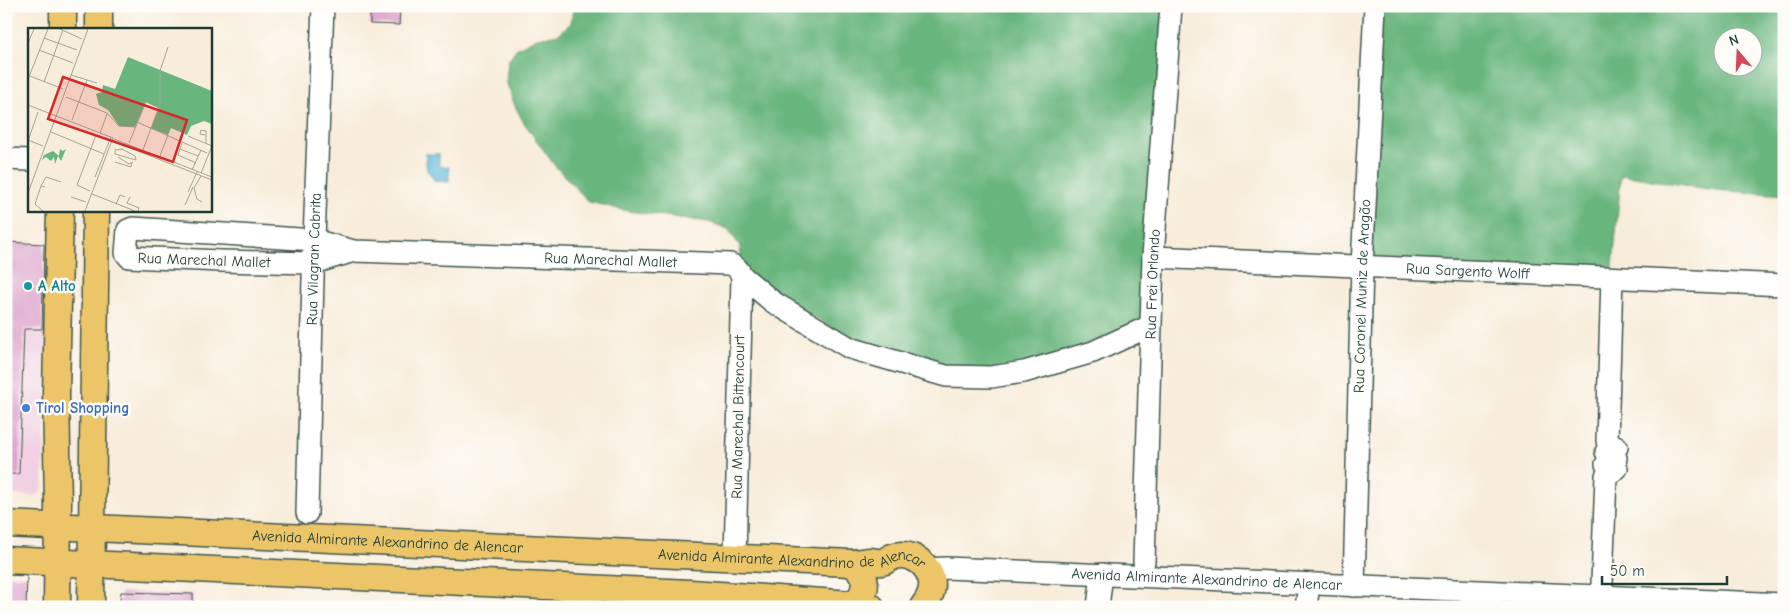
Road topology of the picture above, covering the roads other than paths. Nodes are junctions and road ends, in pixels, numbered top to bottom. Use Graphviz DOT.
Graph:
graph roads {
  1 [pos="63,6"];
  2 [pos="99,6"];
  3 [pos="323,6"];
  4 [pos="1171,6"];
  5 [pos="1376,6"];
  6 [pos="63,28"];
  7 [pos="99,28"];
  8 [pos="6,159"];
  9 [pos="28,160"];
  10 [pos="60,211"];
  11 [pos="96,211"];
  12 [pos="314,240"];
  13 [pos="354,251"];
  14 [pos="1153,257"];
  15 [pos="314,263"];
  16 [pos="1362,266"];
  17 [pos="742,276"];
  18 [pos="1612,278"];
  19 [pos="1784,285"];
  20 [pos="1150,326"];
  21 [pos="307,513"];
  22 [pos="6,524"];
  23 [pos="58,526"];
  24 [pos="91,528"];
  25 [pos="735,557"];
  26 [pos="6,560"];
  27 [pos="57,562"];
  28 [pos="882,562"];
  29 [pos="1144,562"];
  30 [pos="851,563"];
  31 [pos="91,565"];
  32 [pos="927,569"];
  33 [pos="1102,574"];
  34 [pos="1602,583"];
  35 [pos="1309,584"];
  36 [pos="1354,586"];
  37 [pos="690,600"];
  38 [pos="1532,600"];
  39 [pos="852,605"];
  40 [pos="1771,605"];
  41 [pos="57,607"];
  42 [pos="91,607"];
  43 [pos="880,607"];
  44 [pos="924,607"];
  45 [pos="1098,607"];
  46 [pos="1306,607"];
  1 -- 6 [label="main road"];
  2 -- 7 [label="main road"];
  3 -- 12 [label="street, Rua Vilagran Cabrita"];
  4 -- 14 [label="street, Rua Frei Orlando"];
  5 -- 16 [label="street, Rua Coronel Muniz de Aragão"];
  8 -- 9 [label="street"];
  10 -- 23 [label="main road"];
  11 -- 24 [label="main road"];
  12 -- 13 [label="street, Rua Marechal Mallet"];
  12 -- 15 [label="street, Rua Vilagran Cabrita"];
  12 -- 15 [label="street, Rua Marechal Mallet"];
  13 -- 15 [label="street, Rua Marechal Mallet"];
  13 -- 17 [label="street, Rua Marechal Mallet"];
  14 -- 16 [label="street, Rua Sargento Wolff"];
  14 -- 20 [label="street, Rua Frei Orlando"];
  15 -- 21 [label="street, Rua Vilagran Cabrita"];
  16 -- 18 [label="street, Rua Sargento Wolff"];
  16 -- 36 [label="street, Rua Coronel Muniz de Aragão"];
  17 -- 20 [label="street, Rua Marechal Mallet"];
  17 -- 25 [label="street, Rua Marechal Bittencourt"];
  18 -- 19 [label="street, Rua Sargento Wolff"];
  18 -- 34 [label="street"];
  20 -- 29 [label="street, Rua Frei Orlando"];
  22 -- 23 [label="main road, Avenida Almirante Alexandrino de Alencar"];
  23 -- 24 [label="main road, Avenida Almirante Alexandrino de Alencar"];
  23 -- 27 [label="main road"];
  24 -- 25 [label="main road, Avenida Almirante Alexandrino de Alencar"];
  24 -- 31 [label="main road"];
  25 -- 30 [label="main road, Avenida Almirante Alexandrino de Alencar"];
  26 -- 27 [label="main road"];
  27 -- 31 [label="main road"];
  27 -- 41 [label="main road"];
  28 -- 30 [label="main road, Avenida Almirante Alexandrino de Alencar"];
  28 -- 32 [label="main road, Avenida Almirante Alexandrino de Alencar"];
  28 -- 43 [label="main road"];
  30 -- 39 [label="main road"];
  31 -- 37 [label="main road"];
  31 -- 42 [label="main road"];
  32 -- 33 [label="street, Avenida Almirante Alexandrino de Alencar"];
  32 -- 44 [label="main road"];
  33 -- 35 [label="street, Avenida Almirante Alexandrino de Alencar"];
  33 -- 45 [label="street"];
  35 -- 36 [label="street, Avenida Almirante Alexandrino de Alencar"];
  35 -- 46 [label="street"];
  36 -- 38 [label="street, Avenida Almirante Alexandrino de Alencar"];
  37 -- 39 [label="main road"];
  38 -- 40 [label="street, Avenida Almirante Alexandrino de Alencar"];
}
